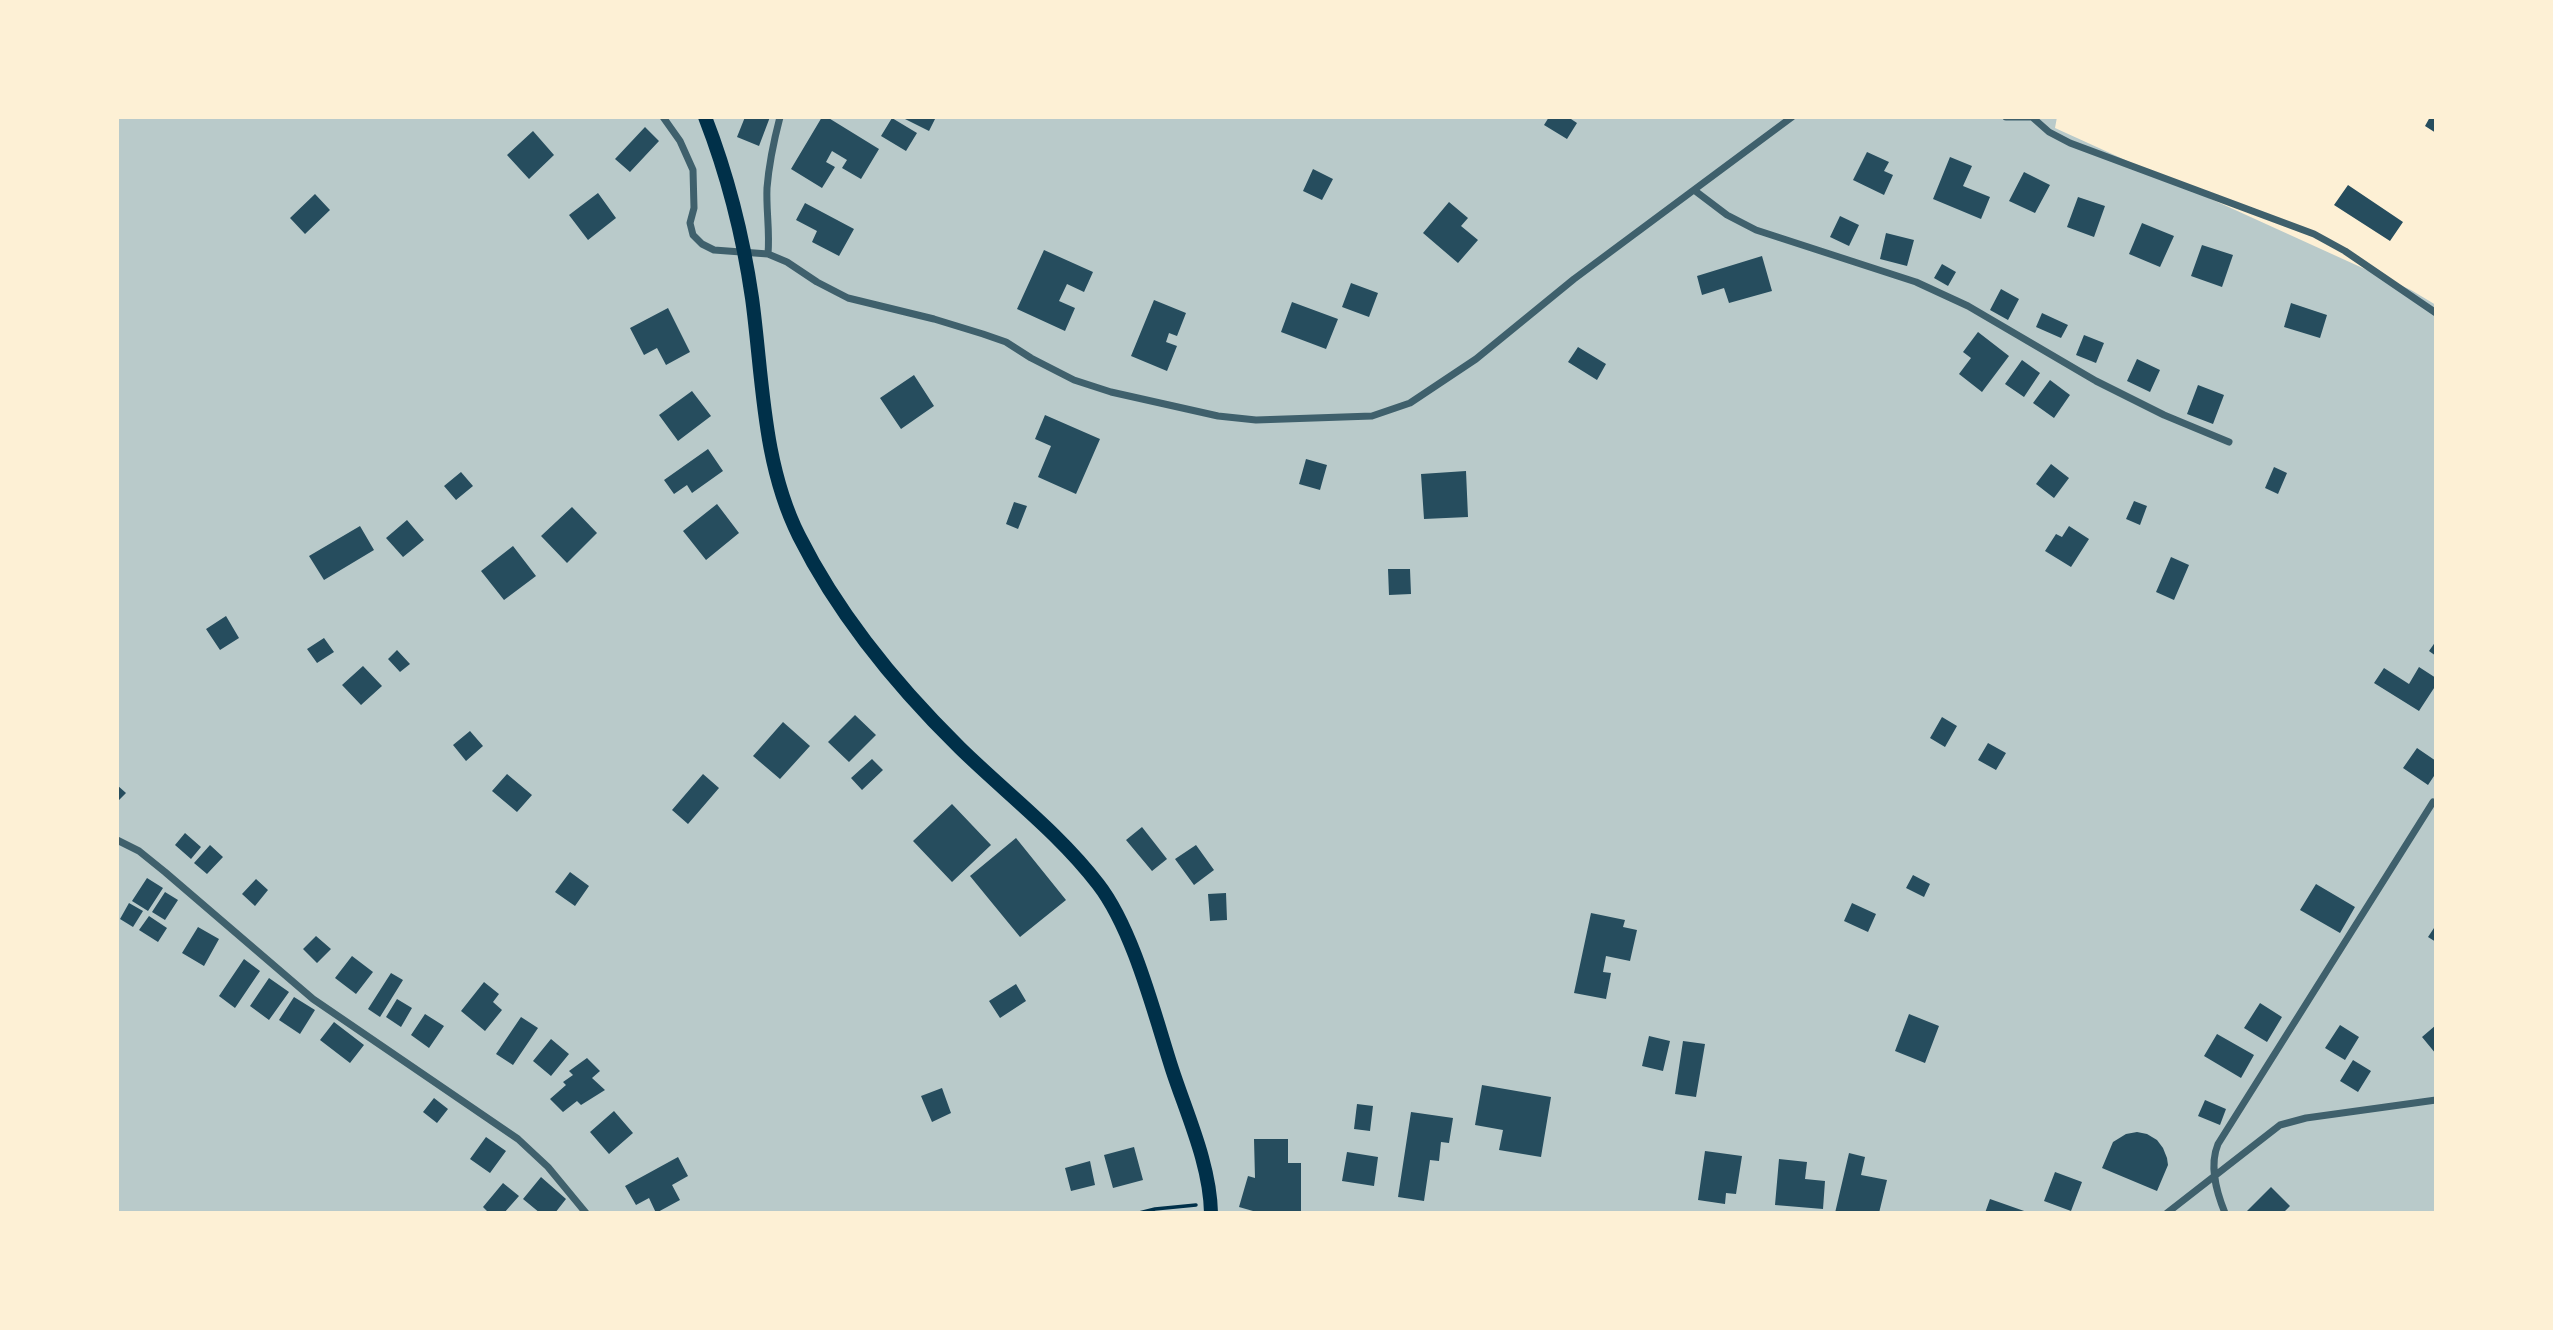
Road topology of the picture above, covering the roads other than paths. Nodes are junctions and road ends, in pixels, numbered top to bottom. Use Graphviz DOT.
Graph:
graph roads {
  1 [pos="663,117"];
  2 [pos="705,117"];
  3 [pos="780,117"];
  4 [pos="1792,117"];
  5 [pos="2006,117"];
  6 [pos="1695,190"];
  7 [pos="744,253"];
  8 [pos="768,254"];
  9 [pos="2436,313"];
  10 [pos="2229,442"];
  11 [pos="2432,802"];
  12 [pos="117,839"];
  13 [pos="2436,1100"];
  14 [pos="2216,1177"];
  15 [pos="1211,1208"];
  16 [pos="586,1213"];
  17 [pos="2167,1213"];
  18 [pos="2225,1213"];
  1 -- 7 [label="street"];
  2 -- 7 [label="main road"];
  3 -- 8 [label="street"];
  4 -- 6 [label="street"];
  5 -- 9 [label="street"];
  6 -- 8 [label="street"];
  6 -- 10 [label="street"];
  7 -- 8 [label="street"];
  7 -- 15 [label="main road"];
  11 -- 14 [label="street"];
  12 -- 16 [label="street"];
  13 -- 14 [label="street"];
  14 -- 17 [label="street"];
  14 -- 18 [label="street"];
}
